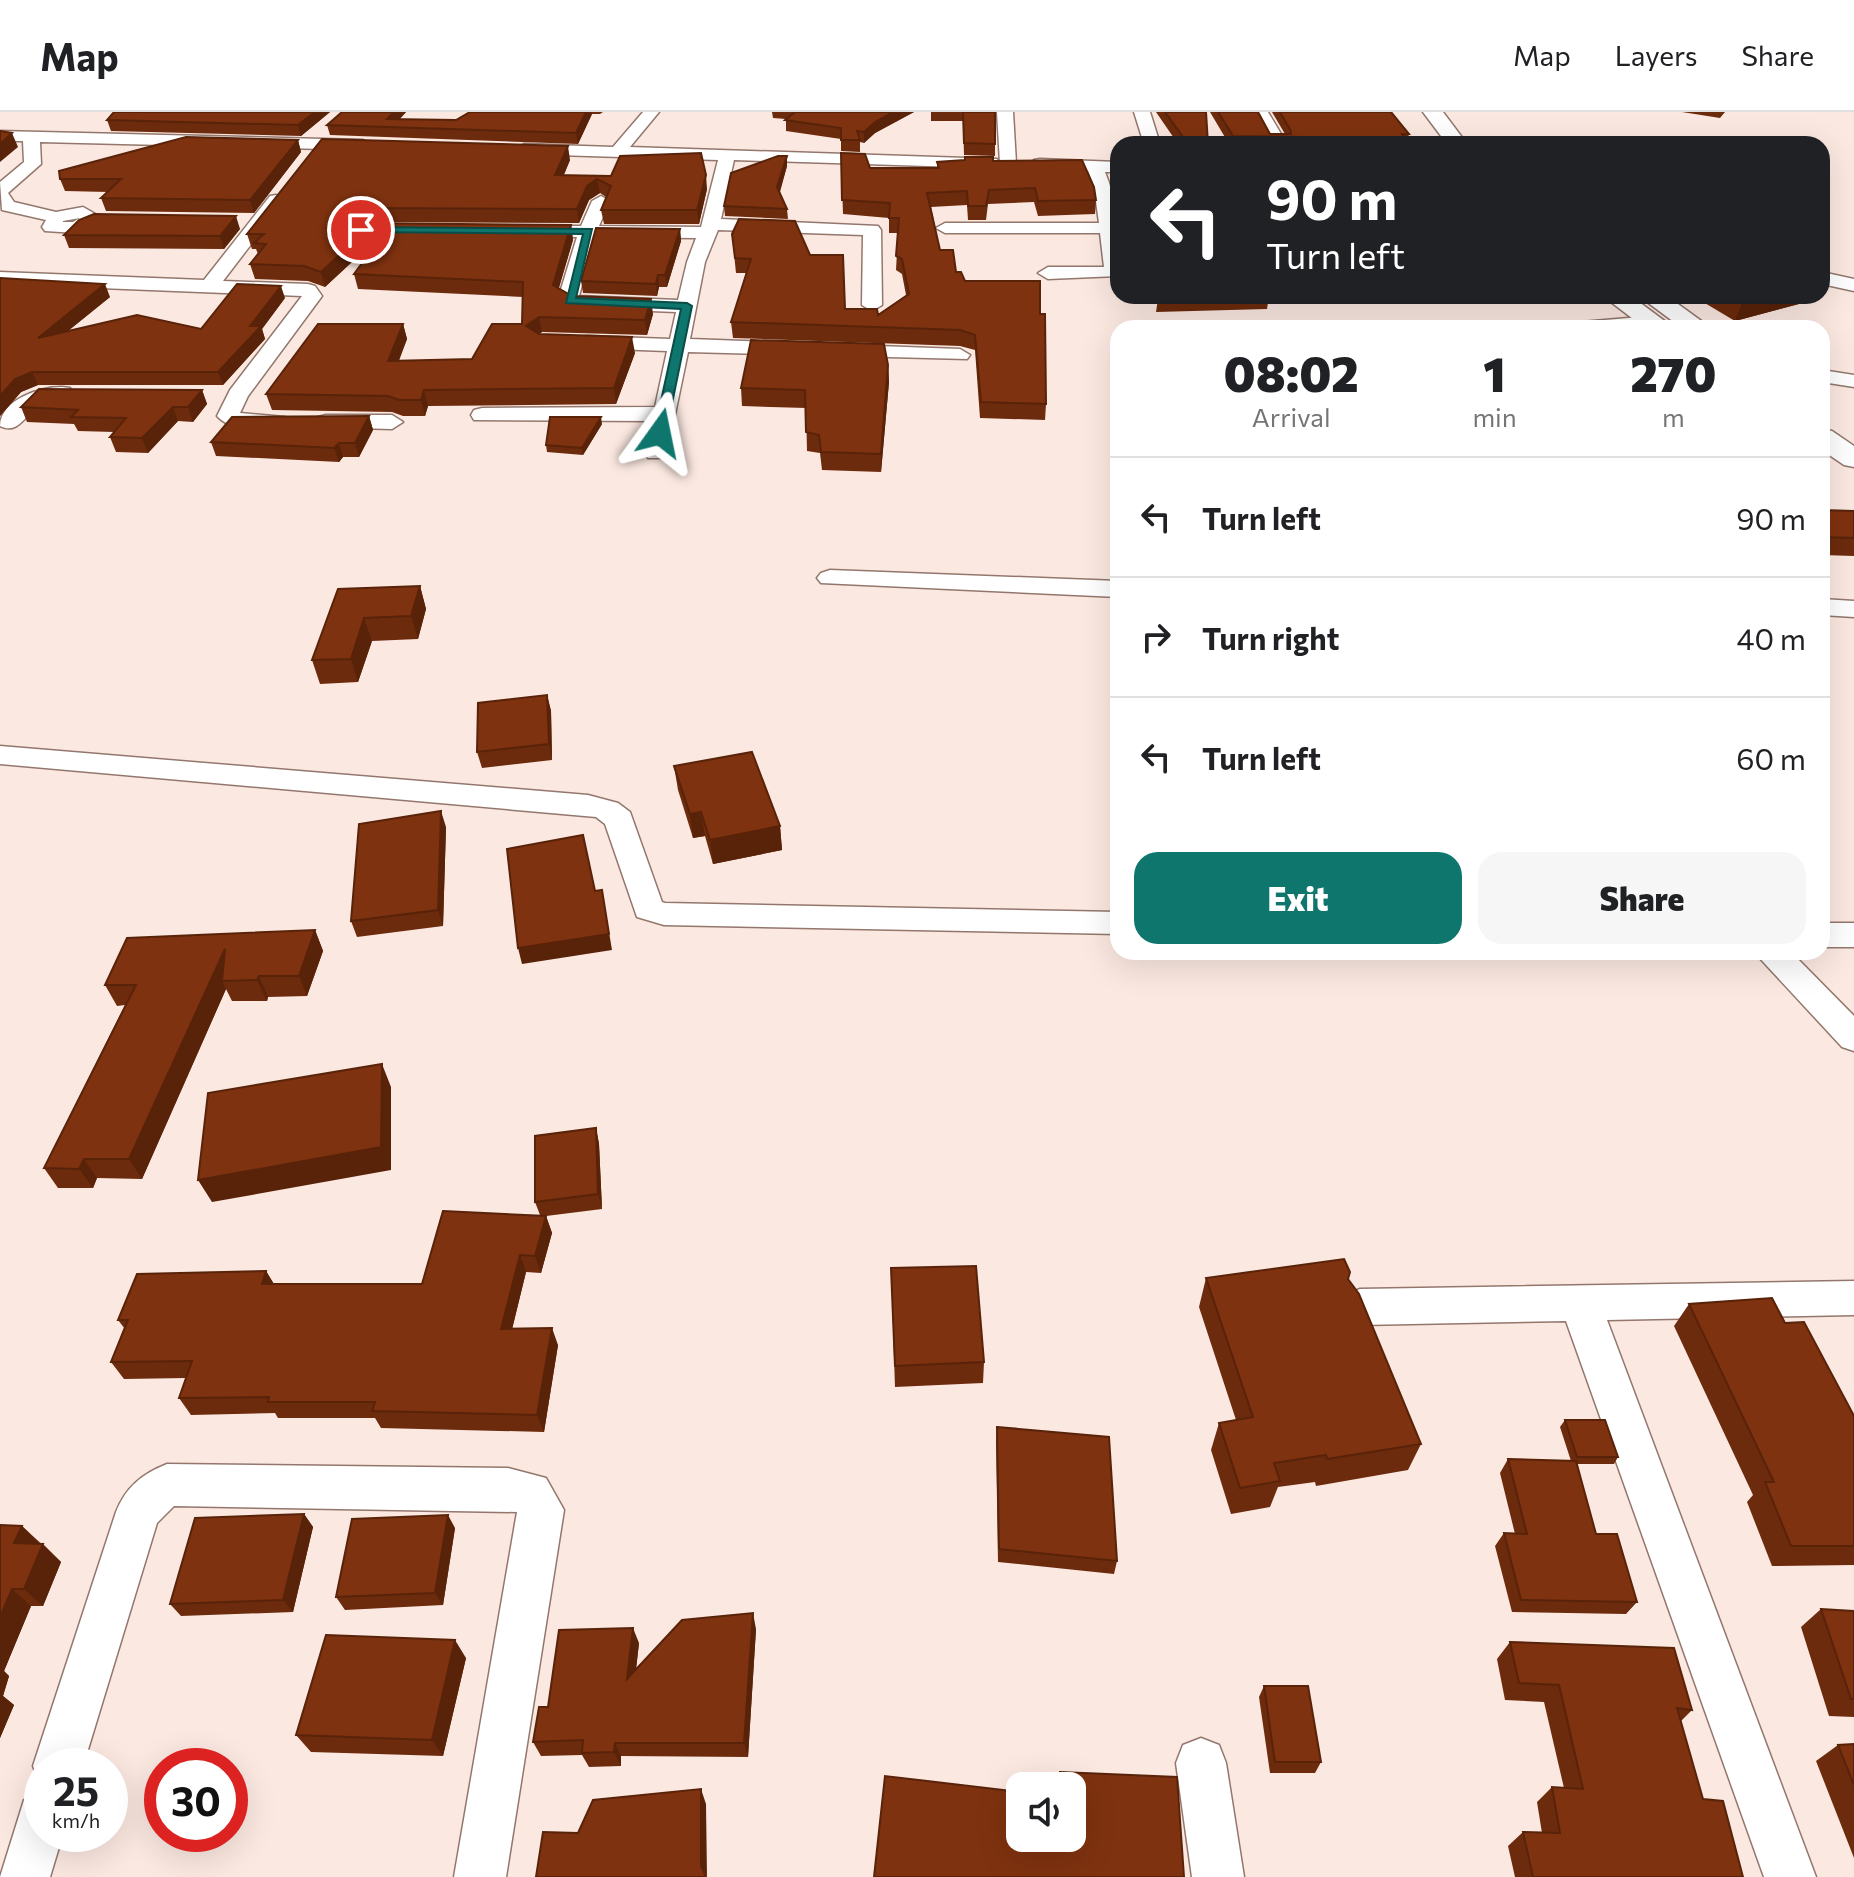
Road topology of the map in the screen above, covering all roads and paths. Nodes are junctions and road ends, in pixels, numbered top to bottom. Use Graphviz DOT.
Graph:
graph roads {
  1 [pos="651,112"];
  2 [pos="1005,112"];
  3 [pos="1142,112"];
  4 [pos="1260,112"];
  5 [pos="1433,112"];
  6 [pos="331,124"];
  7 [pos="0,136"];
  8 [pos="31,136"];
  9 [pos="1150,136"];
  10 [pos="1274,136"];
  11 [pos="1451,136"];
  12 [pos="314,143"];
  13 [pos="383,145"];
  14 [pos="506,148"];
  15 [pos="617,153"];
  16 [pos="727,155"];
  17 [pos="1008,163"];
  18 [pos="302,166"];
  19 [pos="1095,167"];
  20 [pos="1110,167"];
  21 [pos="289,184"];
  22 [pos="0,193"];
  23 [pos="601,201"];
  24 [pos="103,219"];
  25 [pos="709,228"];
  26 [pos="945,228"];
  27 [pos="1110,228"];
  28 [pos="501,231"];
  29 [pos="588,231"];
  30 [pos="1110,272"];
  31 [pos="1048,273"];
  32 [pos="0,278"];
  33 [pos="1830,280"];
  34 [pos="210,285"];
  35 [pos="1854,285"];
  36 [pos="1627,304"];
  37 [pos="1663,304"];
  38 [pos="872,305"];
  39 [pos="687,306"];
  40 [pos="1650,320"];
  41 [pos="1687,320"];
  42 [pos="572,342"];
  43 [pos="679,344"];
  44 [pos="960,355"];
  45 [pos="1830,377"];
  46 [pos="1854,381"];
  47 [pos="89,393"];
  48 [pos="208,395"];
  49 [pos="238,395"];
  50 [pos="664,414"];
  51 [pos="1830,414"];
  52 [pos="482,415"];
  53 [pos="392,422"];
  54 [pos="9,423"];
  55 [pos="1854,431"];
  56 [pos="1830,442"];
  57 [pos="656,453"];
  58 [pos="1854,459"];
  59 [pos="830,578"];
  60 [pos="1110,589"];
  61 [pos="1830,608"];
  62 [pos="1854,609"];
  63 [pos="0,755"];
  64 [pos="1110,923"];
  65 [pos="1830,935"];
  66 [pos="1854,935"];
  67 [pos="1779,960"];
  68 [pos="1854,1038"];
  69 [pos="1854,1298"];
  70 [pos="1580,1303"];
  71 [pos="1360,1307"];
  72 [pos="64,1748"];
  73 [pos="1201,1763"];
  74 [pos="32,1852"];
  75 [pos="24,1877"];
  76 [pos="480,1877"];
  77 [pos="1218,1877"];
  78 [pos="1790,1877"];
  1 -- 15 [label="street"];
  2 -- 17 [label="street"];
  3 -- 9 [label="street"];
  4 -- 10 [label="street"];
  5 -- 11 [label="main road"];
  6 -- 12 [label="street"];
  7 -- 8 [label="street"];
  8 -- 12 [label="street"];
  8 -- 22 [label="street"];
  12 -- 13 [label="street"];
  12 -- 18 [label="street"];
  14 -- 15 [label="street"];
  15 -- 16 [label="street"];
  16 -- 17 [label="street"];
  16 -- 25 [label="street"];
  17 -- 19 [label="street"];
  19 -- 20 [label="street"];
  19 -- 27 [label="street"];
  21 -- 34 [label="street"];
  22 -- 24 [label="street"];
  23 -- 29 [label="street"];
  25 -- 29 [label="street"];
  25 -- 38 [label="street"];
  25 -- 39 [label="street"];
  26 -- 27 [label="street"];
  28 -- 29 [label="street"];
  29 -- 39 [label="street"];
  30 -- 31 [label="street"];
  32 -- 34 [label="street"];
  33 -- 35 [label="street"];
  34 -- 49 [label="street"];
  36 -- 40 [label="main road"];
  37 -- 41 [label="main road"];
  39 -- 43 [label="street"];
  42 -- 43 [label="street"];
  43 -- 44 [label="street"];
  43 -- 50 [label="street"];
  45 -- 46 [label="street"];
  47 -- 54 [label="street"];
  48 -- 49 [label="street"];
  49 -- 53 [label="street"];
  50 -- 52 [label="street"];
  50 -- 57 [label="street"];
  51 -- 55 [label="main road"];
  56 -- 58 [label="main road"];
  59 -- 60 [label="street"];
  61 -- 62 [label="street"];
  63 -- 64 [label="street"];
  65 -- 66 [label="street"];
  67 -- 68 [label="street"];
  69 -- 70 [label="street"];
  70 -- 71 [label="street"];
  70 -- 78 [label="street"];
  72 -- 76 [label="street"];
  73 -- 77 [label="street"];
  74 -- 75 [label="street"];
}
